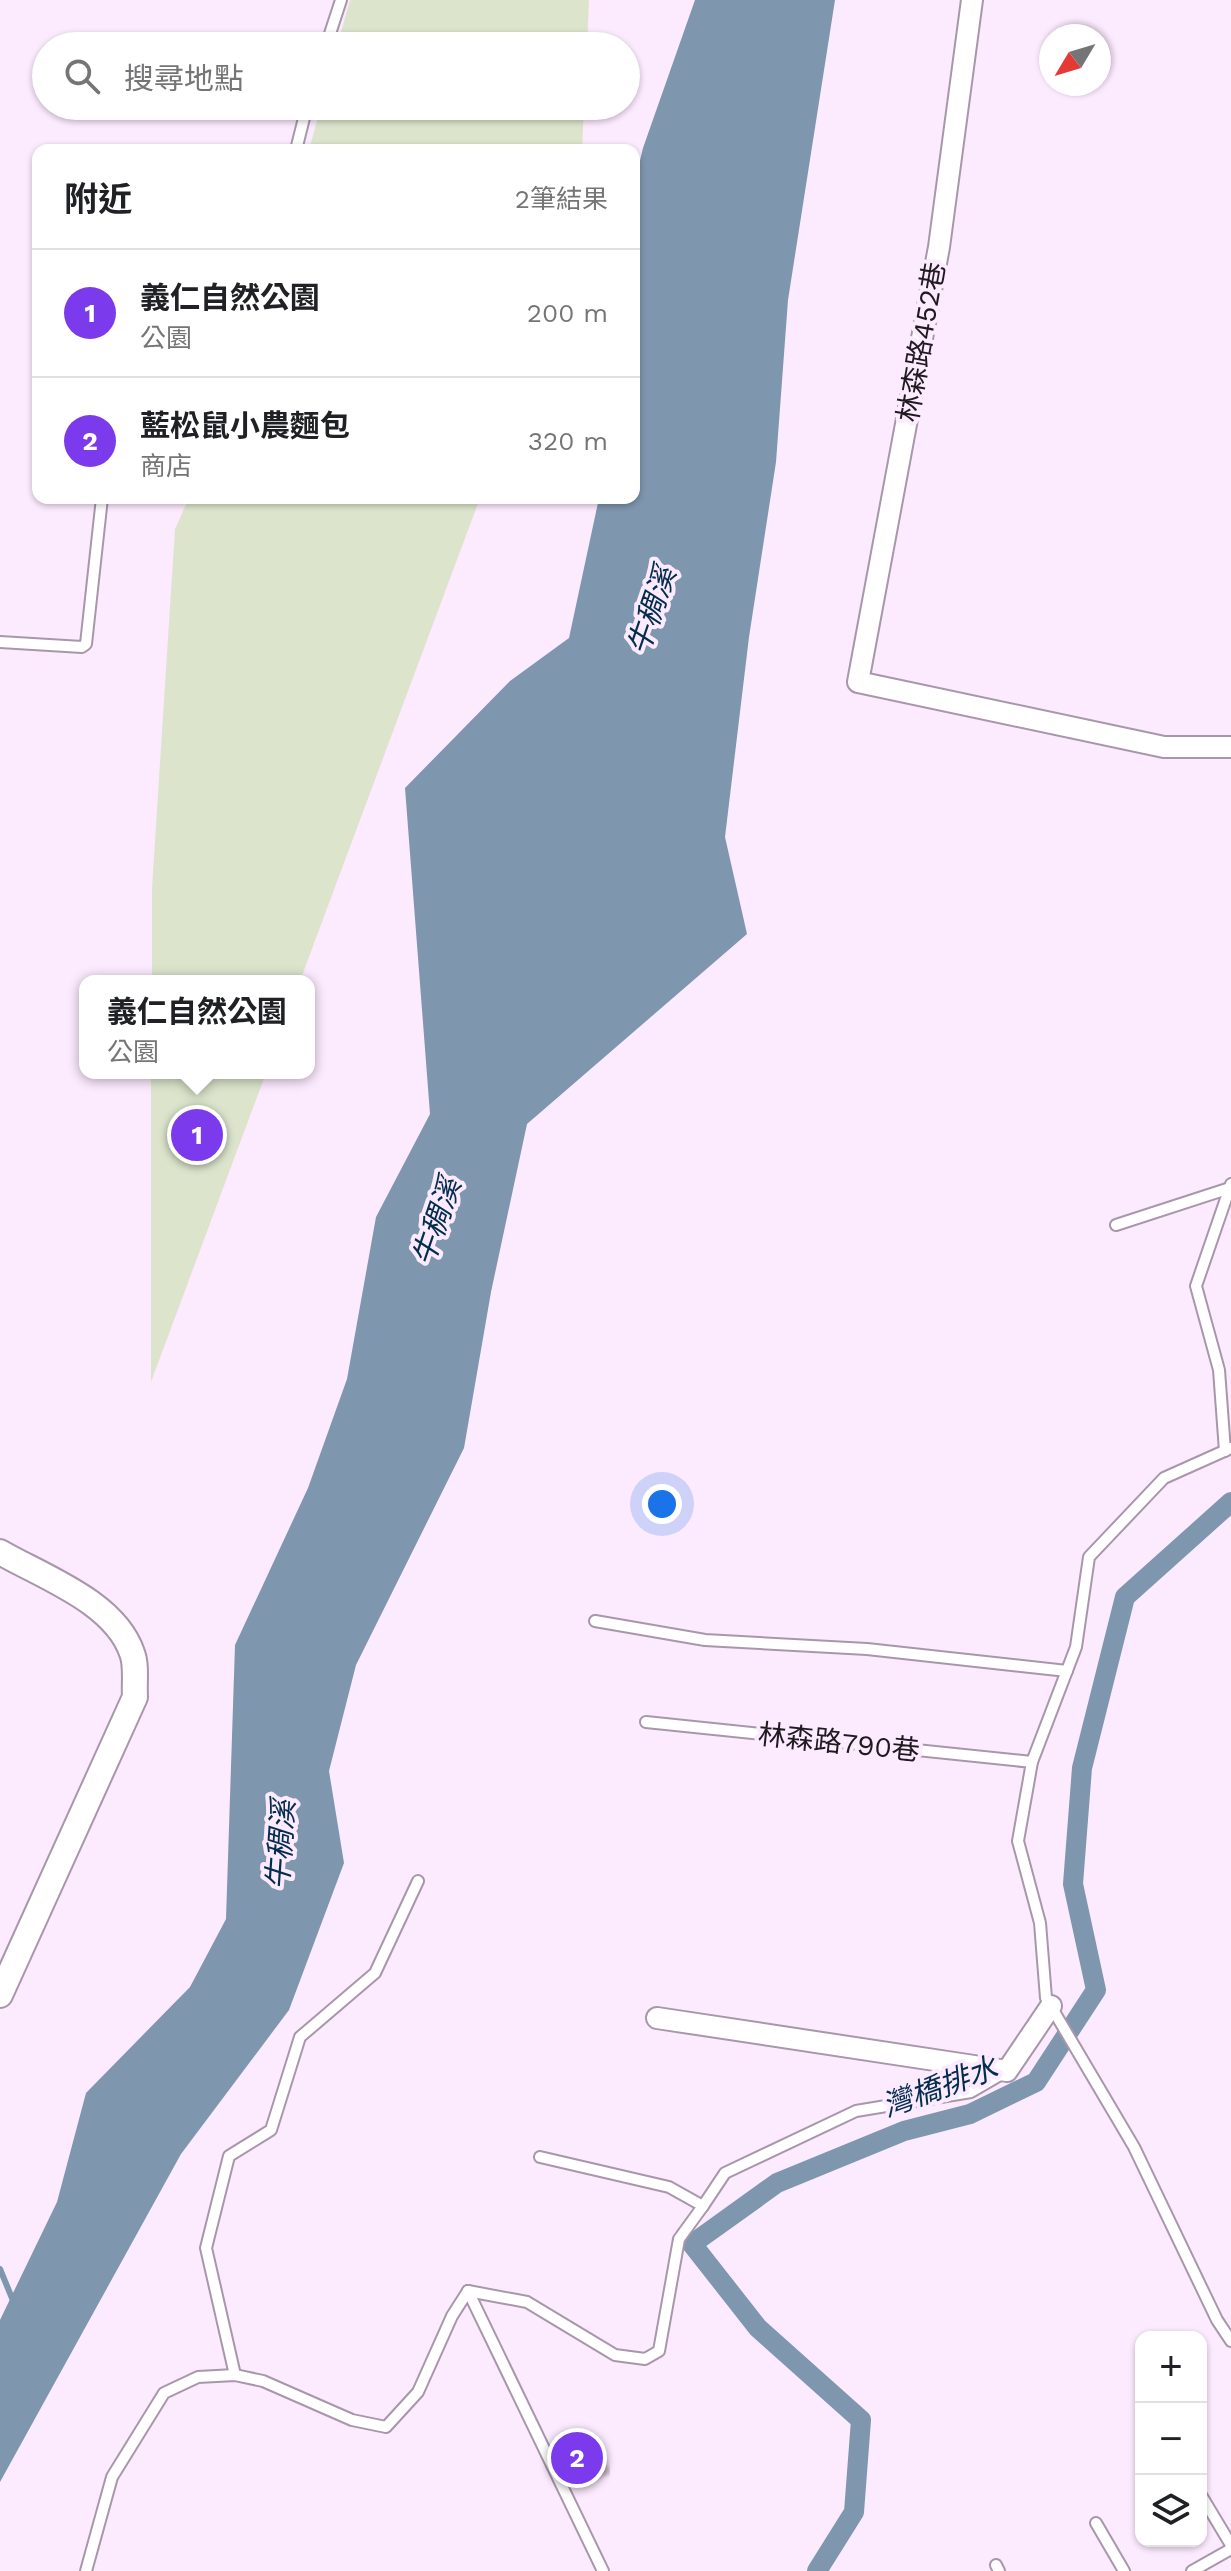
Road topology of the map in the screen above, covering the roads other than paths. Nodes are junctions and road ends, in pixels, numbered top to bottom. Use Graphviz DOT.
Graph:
graph roads {
  1 [pos="341,0"];
  2 [pos="972,0"];
  3 [pos="331,32"];
  4 [pos="304,120"];
  5 [pos="298,144"];
  6 [pos="101,504"];
  7 [pos="0,642"];
  8 [pos="1231,747"];
  9 [pos="1230,1186"];
  10 [pos="1116,1225"];
  11 [pos="1228,1449"];
  12 [pos="0,1552"];
  13 [pos="595,1621"];
  14 [pos="1067,1671"];
  15 [pos="646,1722"];
  16 [pos="1032,1762"];
  17 [pos="418,1881"];
  18 [pos="0,1995"];
  19 [pos="1051,2006"];
  20 [pos="657,2018"];
  21 [pos="1007,2071"];
  22 [pos="540,2157"];
  23 [pos="703,2206"];
  24 [pos="468,2291"];
  25 [pos="1231,2341"];
  26 [pos="235,2375"];
  27 [pos="1207,2505"];
  28 [pos="1096,2523"];
  29 [pos="1231,2547"];
  30 [pos="86,2571"];
  31 [pos="603,2571"];
  32 [pos="1124,2571"];
  33 [pos="1192,2571"];
  1 -- 3 [label="lane"];
  2 -- 8 [label="street, 林森路452巷"];
  4 -- 5 [label="lane"];
  6 -- 7 [label="lane"];
  9 -- 10 [label="lane"];
  9 -- 11 [label="lane"];
  11 -- 14 [label="lane"];
  12 -- 18 [label="street"];
  13 -- 14 [label="lane"];
  14 -- 16 [label="lane"];
  15 -- 16 [label="lane, 林森路790巷"];
  16 -- 19 [label="lane"];
  17 -- 26 [label="lane"];
  19 -- 21 [label="street"];
  19 -- 25 [label="lane"];
  20 -- 21 [label="street"];
  21 -- 23 [label="lane"];
  22 -- 23 [label="lane"];
  23 -- 24 [label="lane"];
  24 -- 26 [label="lane"];
  24 -- 31 [label="lane"];
  26 -- 30 [label="lane"];
  27 -- 29 [label="lane"];
  28 -- 32 [label="lane"];
  29 -- 33 [label="lane"];
}
